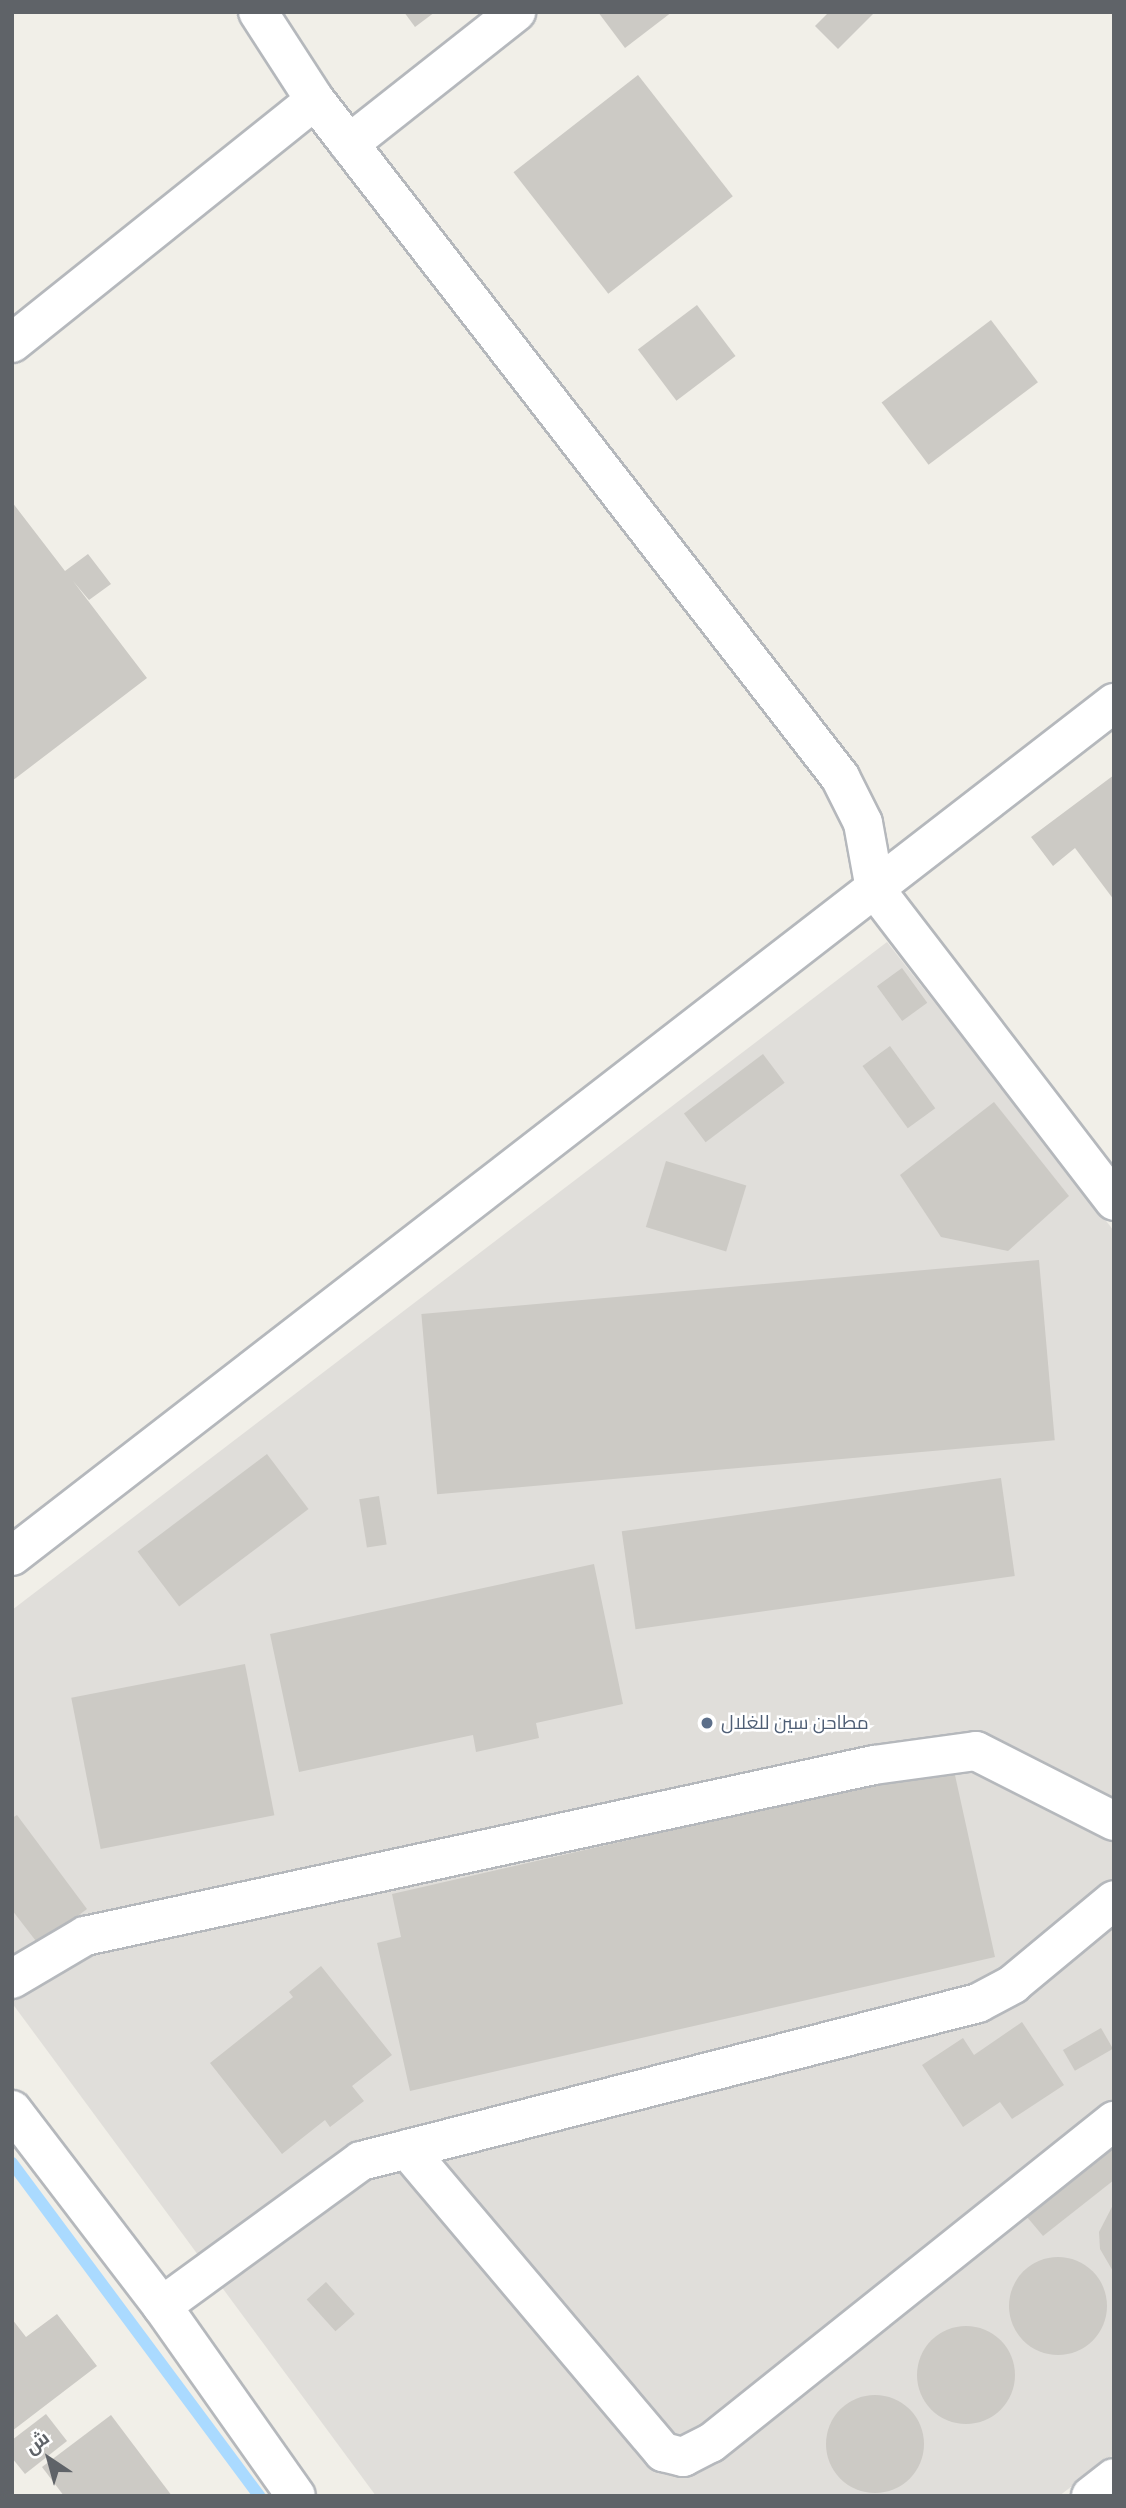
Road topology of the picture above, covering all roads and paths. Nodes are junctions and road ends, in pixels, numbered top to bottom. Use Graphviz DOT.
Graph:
graph roads {
  1 [pos="258,12"];
  2 [pos="516,12"];
  3 [pos="315,100"];
  4 [pos="349,144"];
  5 [pos="12,343"];
  6 [pos="1114,703"];
  7 [pos="875,888"];
  8 [pos="1114,1201"];
  9 [pos="12,1556"];
  10 [pos="1114,1821"];
  11 [pos="1114,1900"];
  12 [pos="12,1979"];
  13 [pos="12,2110"];
  14 [pos="1114,2121"];
  15 [pos="407,2149"];
  16 [pos="162,2306"];
  17 [pos="1114,2478"];
  18 [pos="296,2496"];
  19 [pos="1091,2496"];
  1 -- 3 [label="street"];
  2 -- 4 [label="street"];
  3 -- 4 [label="street"];
  3 -- 5 [label="street"];
  4 -- 7 [label="street"];
  6 -- 7 [label="street"];
  7 -- 8 [label="street"];
  7 -- 9 [label="street"];
  10 -- 12 [label="street"];
  11 -- 15 [label="street"];
  13 -- 16 [label="street"];
  14 -- 15 [label="street"];
  15 -- 16 [label="street"];
  16 -- 18 [label="street"];
  17 -- 19 [label="street"];
}
